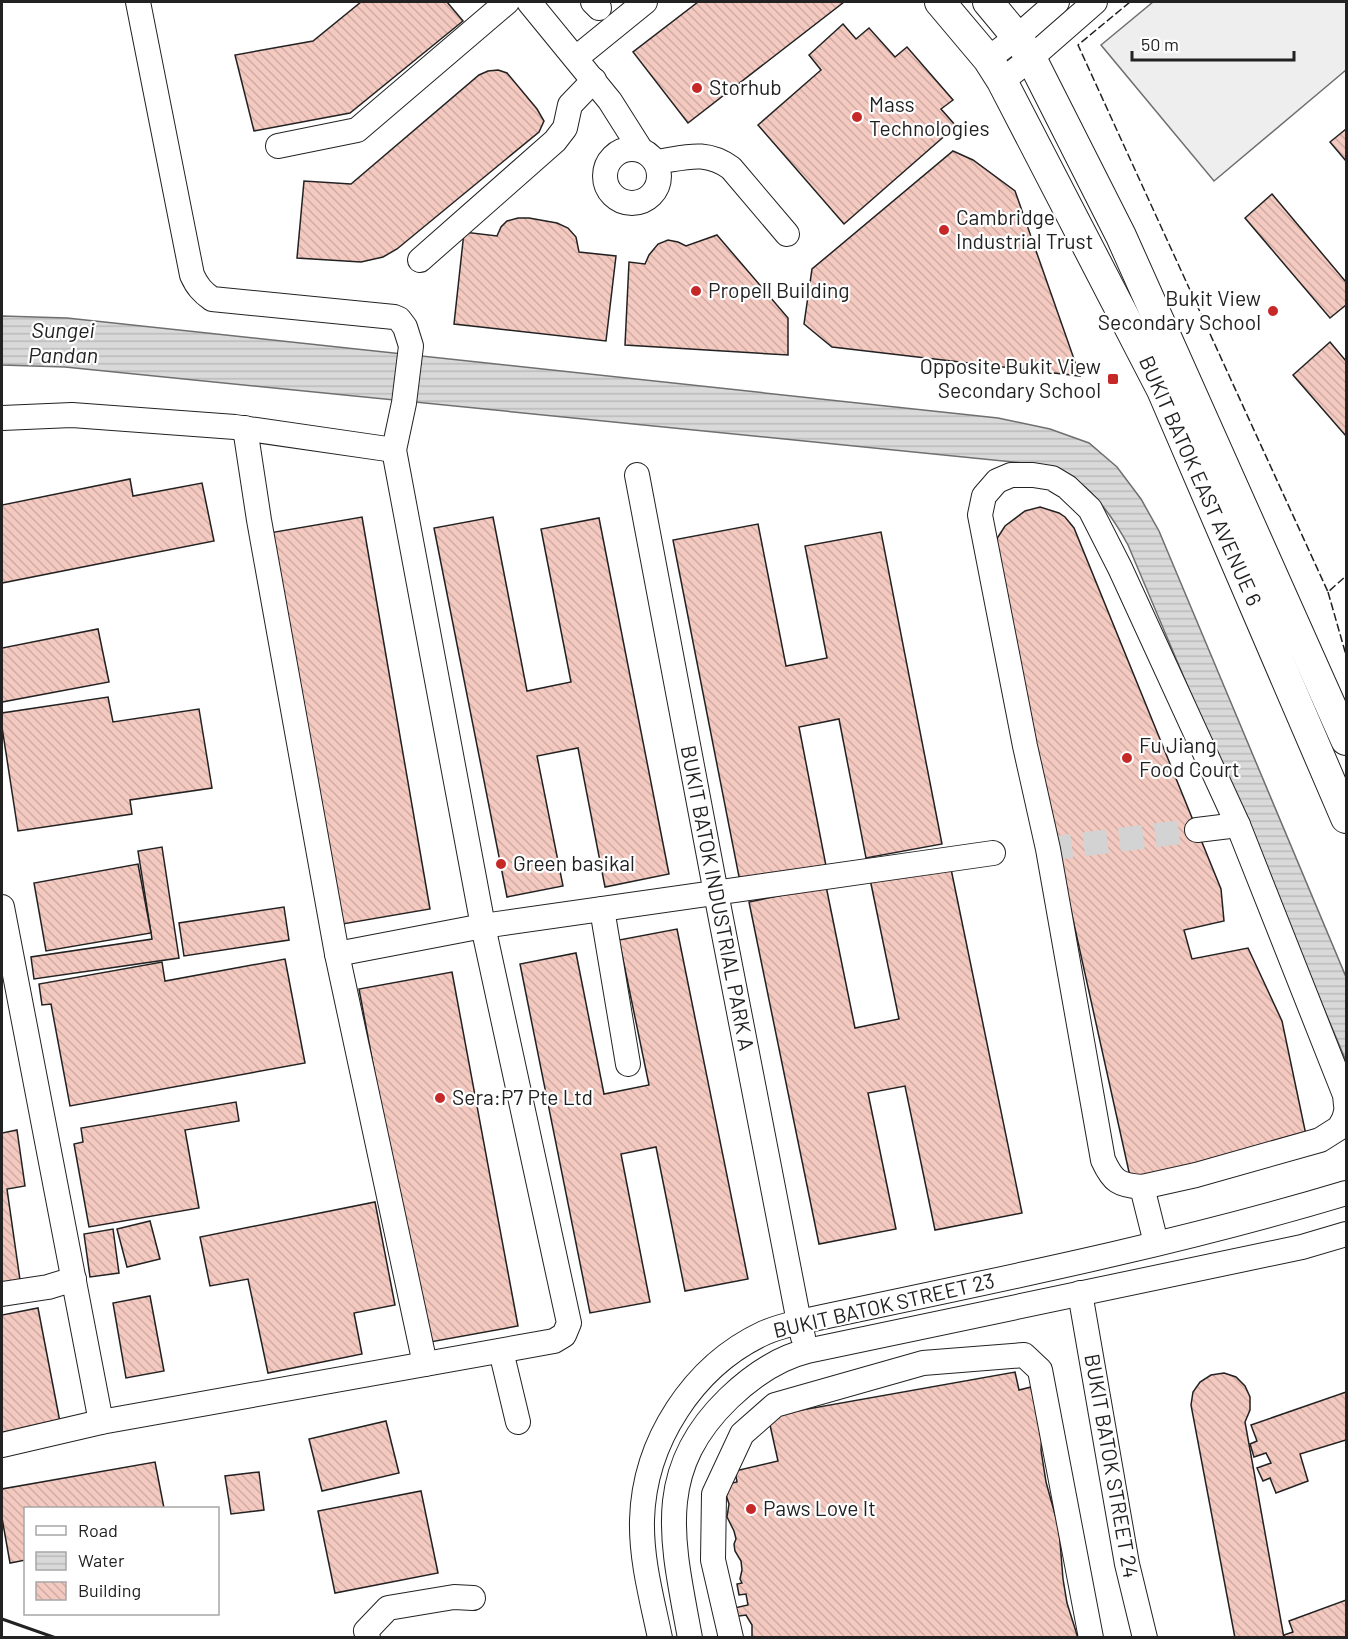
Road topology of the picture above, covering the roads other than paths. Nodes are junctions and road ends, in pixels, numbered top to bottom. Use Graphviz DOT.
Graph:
graph roads {
  1 [pos="138,2"];
  2 [pos="507,2"];
  3 [pos="529,2"];
  4 [pos="645,2"];
  5 [pos="940,2"];
  6 [pos="988,2"];
  7 [pos="1057,2"];
  8 [pos="1095,2"];
  9 [pos="1024,47"];
  10 [pos="576,58"];
  11 [pos="995,70"];
  12 [pos="594,80"];
  13 [pos="278,146"];
  14 [pos="787,234"];
  15 [pos="420,260"];
  16 [pos="2,418"];
  17 [pos="245,428"];
  18 [pos="394,450"];
  19 [pos="637,475"];
  20 [pos="1347,740"];
  21 [pos="1347,818"];
  22 [pos="1238,825"];
  23 [pos="1197,830"];
  24 [pos="993,853"];
  25 [pos="716,893"];
  26 [pos="2,907"];
  27 [pos="602,909"];
  28 [pos="483,926"];
  29 [pos="337,954"];
  30 [pos="628,1064"];
  31 [pos="1347,1105"];
  32 [pos="1347,1112"];
  33 [pos="1142,1187"];
  34 [pos="1347,1193"];
  35 [pos="1347,1234"];
  36 [pos="1156,1244"];
  37 [pos="74,1280"];
  38 [pos="1080,1293"];
  39 [pos="2,1294"];
  40 [pos="799,1322"];
  41 [pos="807,1351"];
  42 [pos="501,1352"];
  43 [pos="425,1364"];
  44 [pos="101,1422"];
  45 [pos="518,1422"];
  46 [pos="2,1445"];
  47 [pos="473,1598"];
  48 [pos="368,1638"];
  49 [pos="660,1638"];
  50 [pos="690,1638"];
  51 [pos="731,1638"];
  52 [pos="1091,1638"];
  53 [pos="1145,1638"];
  1 -- 18 [label="street"];
  2 -- 13 [label="street"];
  3 -- 10 [label="street"];
  4 -- 10 [label="street"];
  5 -- 11 [label="main road, BUKIT BATOK EAST AVENUE 6"];
  6 -- 9 [label="main road, BUKIT BATOK EAST AVENUE 6"];
  7 -- 9 [label="street"];
  8 -- 9 [label="street"];
  9 -- 11 [label="street"];
  9 -- 20 [label="main road, BUKIT BATOK EAST AVENUE 6"];
  10 -- 12 [label="street"];
  11 -- 21 [label="main road, BUKIT BATOK EAST AVENUE 6"];
  12 -- 14 [label="street"];
  12 -- 15 [label="street"];
  16 -- 17 [label="street"];
  17 -- 18 [label="street"];
  17 -- 29 [label="street"];
  18 -- 28 [label="street"];
  19 -- 25 [label="street, BUKIT BATOK INDUSTRIAL PARK A"];
  22 -- 23 [label="street"];
  22 -- 31 [label="street"];
  22 -- 33 [label="street"];
  24 -- 25 [label="street"];
  25 -- 27 [label="street"];
  25 -- 40 [label="street, BUKIT BATOK INDUSTRIAL PARK A"];
  26 -- 37 [label="street"];
  27 -- 28 [label="street"];
  27 -- 30 [label="street"];
  28 -- 29 [label="street"];
  28 -- 42 [label="street"];
  29 -- 43 [label="street"];
  32 -- 33 [label="street"];
  33 -- 36 [label="street"];
  34 -- 36 [label="street, BUKIT BATOK STREET 23"];
  35 -- 38 [label="street, BUKIT BATOK STREET 23"];
  36 -- 40 [label="street, BUKIT BATOK STREET 23"];
  37 -- 39 [label="street"];
  37 -- 44 [label="street"];
  38 -- 41 [label="street, BUKIT BATOK STREET 23"];
  38 -- 53 [label="street, BUKIT BATOK STREET 24"];
  40 -- 41 [label="street, BUKIT BATOK INDUSTRIAL PARK A"];
  40 -- 49 [label="street, BUKIT BATOK STREET 23"];
  41 -- 50 [label="street, BUKIT BATOK STREET 23"];
  42 -- 43 [label="street"];
  42 -- 45 [label="street"];
  43 -- 44 [label="street"];
  44 -- 46 [label="street"];
  47 -- 48 [label="street"];
  51 -- 52 [label="street"];
}
